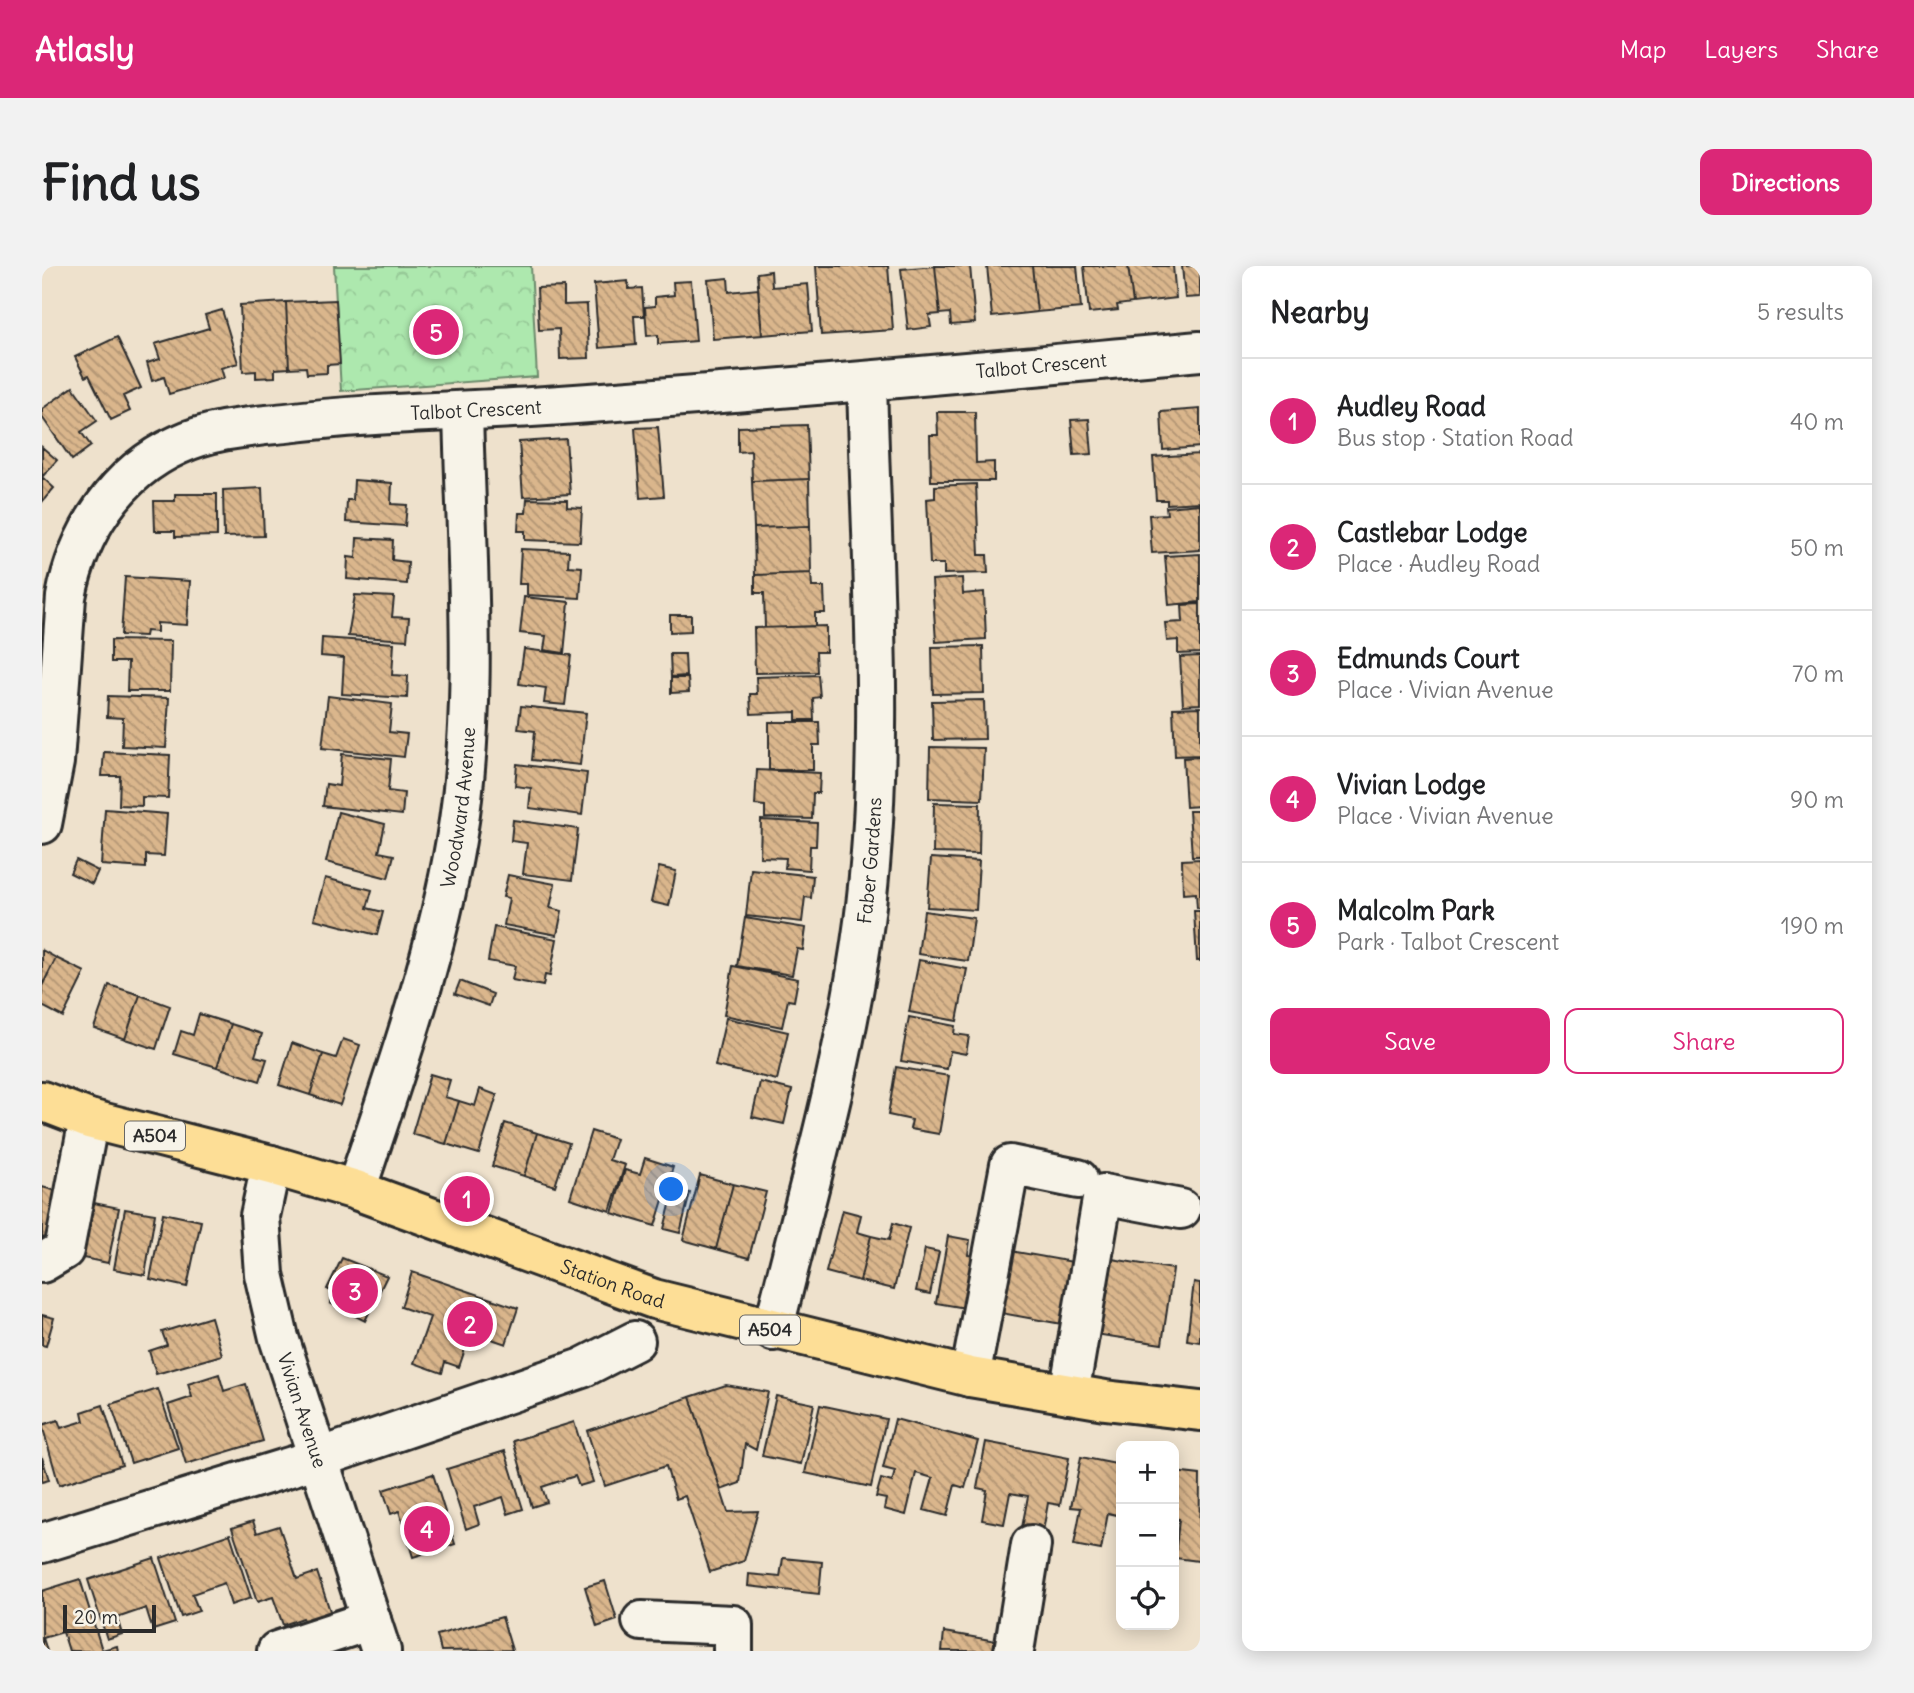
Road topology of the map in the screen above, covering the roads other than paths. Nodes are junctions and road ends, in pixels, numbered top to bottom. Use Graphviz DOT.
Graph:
graph roads {
  1 [pos="1200,351"];
  2 [pos="867,381"];
  3 [pos="463,411"];
  4 [pos="42,824"];
  5 [pos="42,1101"];
  6 [pos="89,1119"];
  7 [pos="271,1165"];
  8 [pos="1078,1179"];
  9 [pos="356,1190"];
  10 [pos="1181,1209"];
  11 [pos="42,1263"];
  12 [pos="773,1331"];
  13 [pos="635,1342"];
  14 [pos="970,1377"];
  15 [pos="1069,1394"];
  16 [pos="1200,1411"];
  17 [pos="319,1458"];
  18 [pos="42,1543"];
  19 [pos="1031,1545"];
  20 [pos="642,1621"];
  21 [pos="376,1636"];
  22 [pos="277,1651"];
  23 [pos="733,1651"];
  24 [pos="1014,1651"];
  1 -- 2 [label="street, Talbot Crescent"];
  2 -- 3 [label="street, Talbot Crescent"];
  2 -- 12 [label="street, Faber Gardens"];
  3 -- 4 [label="street, Talbot Crescent"];
  3 -- 9 [label="street, Woodward Avenue"];
  5 -- 6 [label="main road, Station Road / A504"];
  6 -- 7 [label="main road, Station Road / A504"];
  6 -- 11 [label="street"];
  7 -- 9 [label="main road, Station Road / A504"];
  7 -- 17 [label="street, Vivian Avenue"];
  8 -- 14 [label="street"];
  9 -- 12 [label="main road, Station Road / A504"];
  10 -- 15 [label="street"];
  12 -- 14 [label="main road, Station Road / A504"];
  13 -- 17 [label="street"];
  14 -- 15 [label="main road, Station Road / A504"];
  15 -- 16 [label="main road, Station Road / A504"];
  17 -- 18 [label="street"];
  17 -- 21 [label="street, Vivian Avenue"];
  19 -- 24 [label="street"];
  20 -- 23 [label="street"];
  21 -- 22 [label="street"];
}
